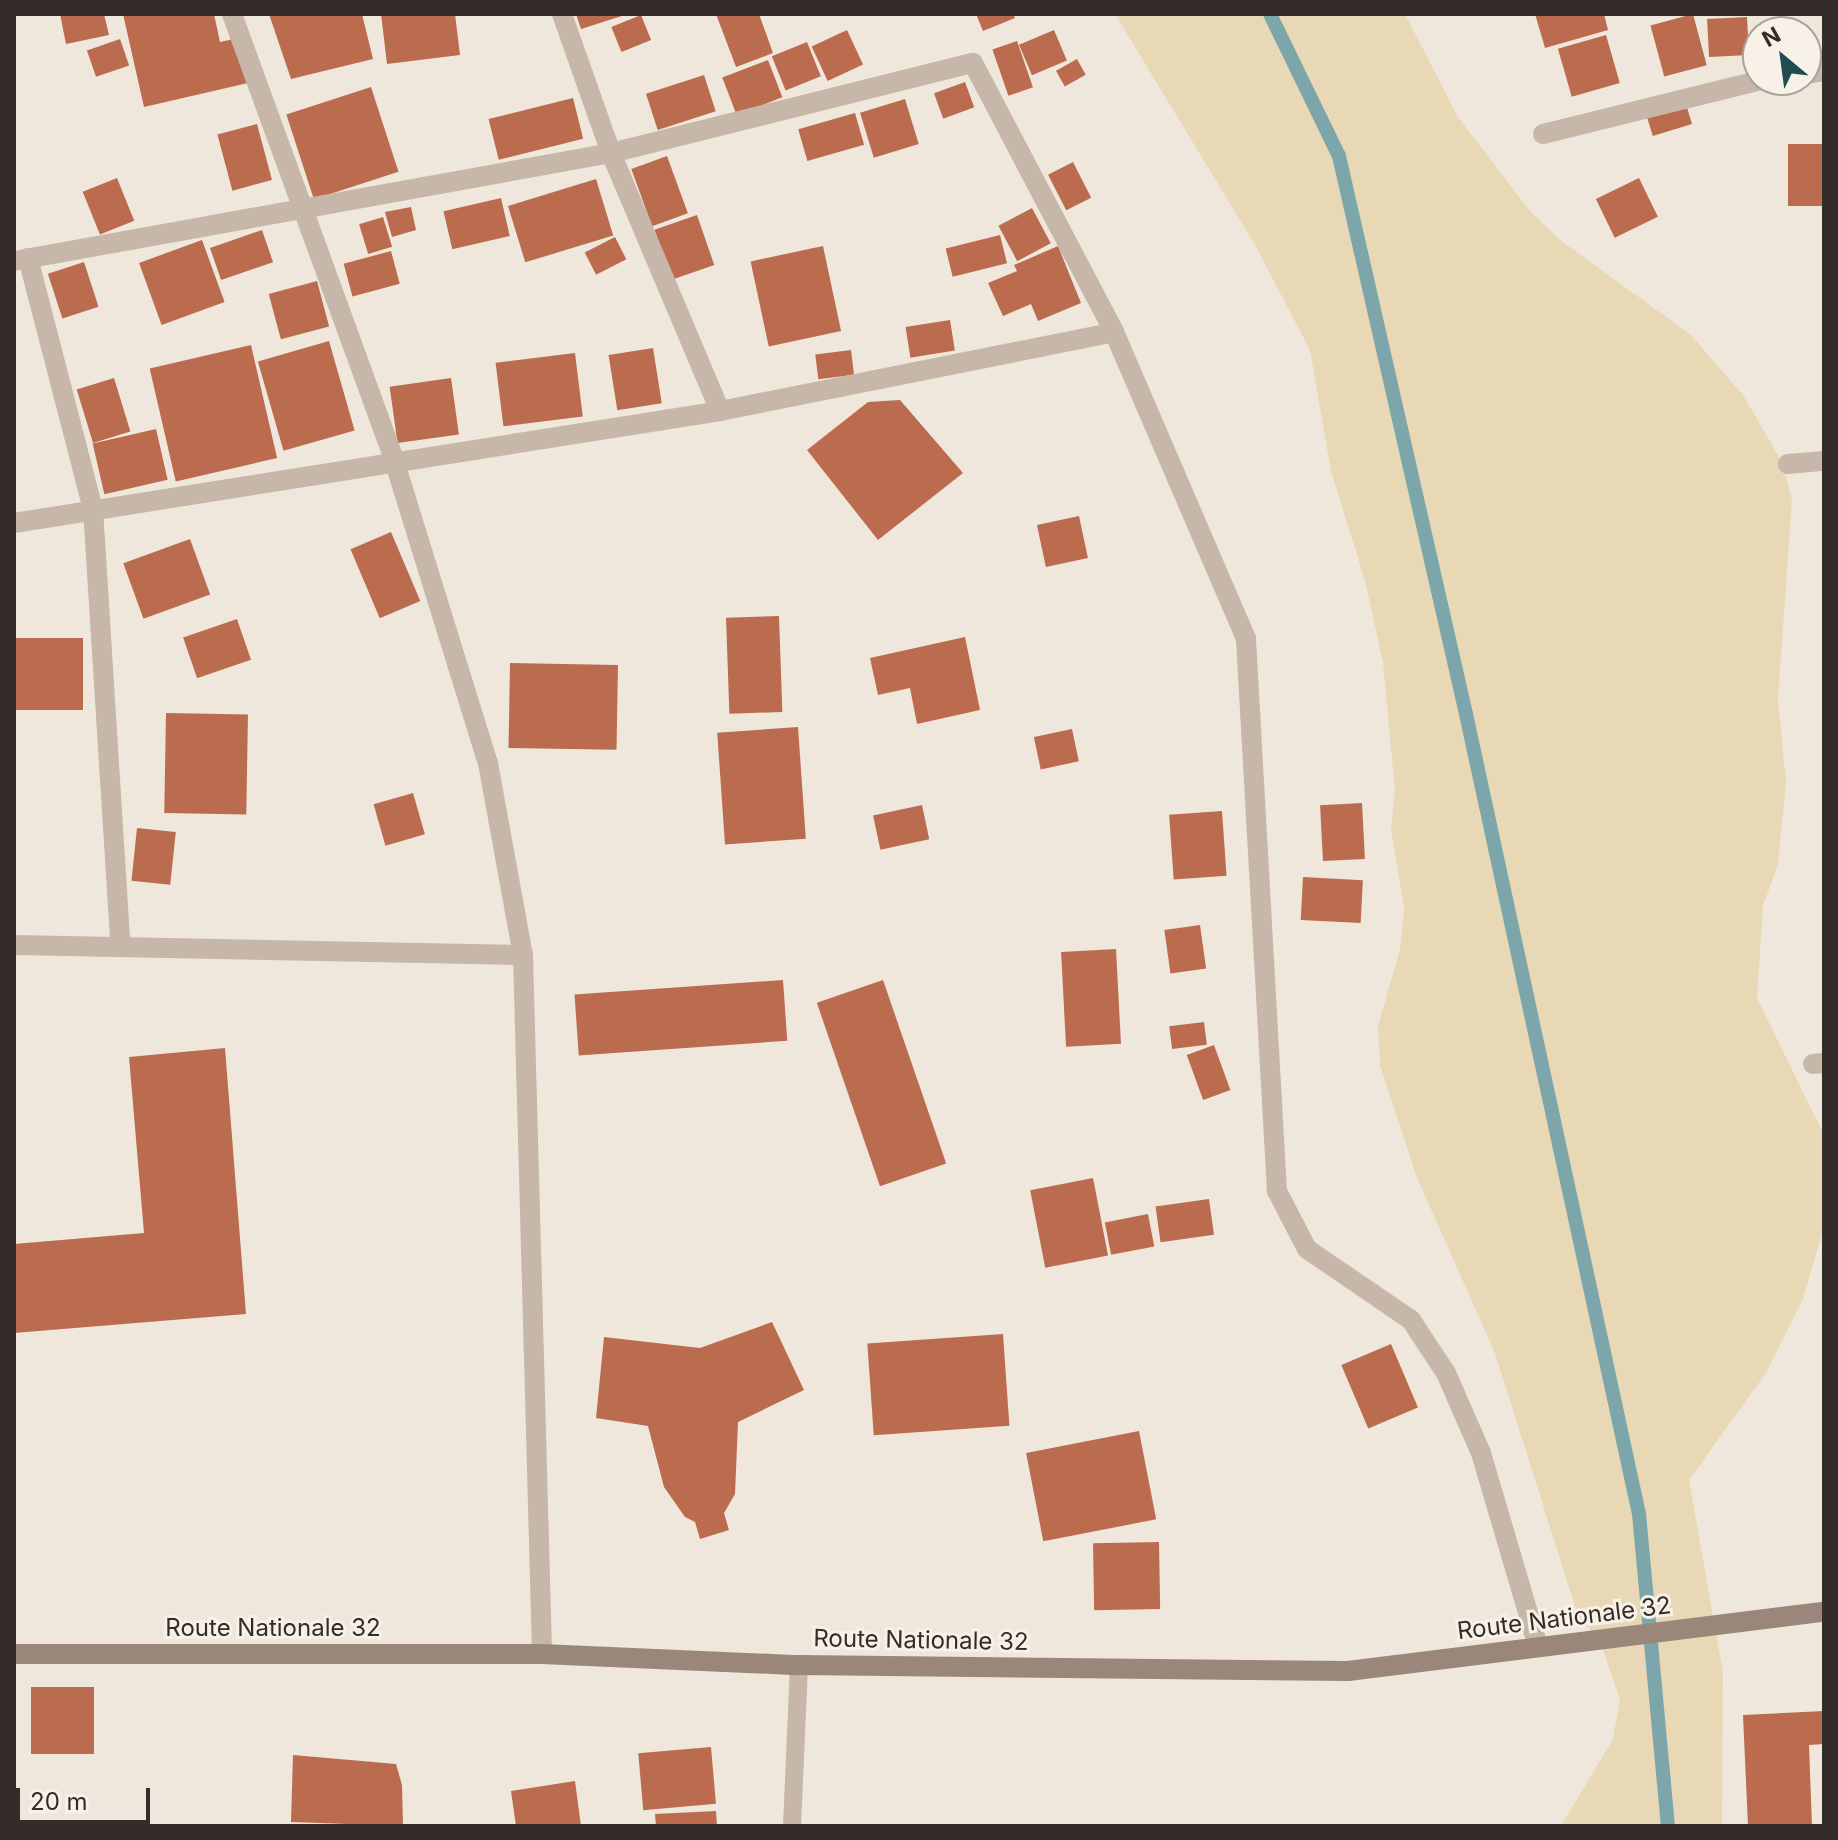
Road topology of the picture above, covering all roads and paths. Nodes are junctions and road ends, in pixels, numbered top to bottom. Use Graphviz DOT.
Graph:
graph roads {
  1 [pos="232,14"];
  2 [pos="562,14"];
  3 [pos="1742,85"];
  4 [pos="1543,134"];
  5 [pos="611,153"];
  6 [pos="301,207"];
  7 [pos="21,260"];
  8 [pos="1114,332"];
  9 [pos="720,411"];
  10 [pos="394,460"];
  11 [pos="1824,461"];
  12 [pos="1788,464"];
  13 [pos="93,509"];
  14 [pos="14,523"];
  15 [pos="120,944"];
  16 [pos="14,945"];
  17 [pos="523,955"];
  18 [pos="1824,1612"];
  19 [pos="1538,1647"];
  20 [pos="14,1654"];
  21 [pos="542,1654"];
  22 [pos="799,1665"];
  23 [pos="792,1826"];
  1 -- 6 [label="street"];
  2 -- 5 [label="street"];
  3 -- 4 [label="street"];
  5 -- 6 [label="street"];
  5 -- 8 [label="street"];
  5 -- 9 [label="street"];
  6 -- 7 [label="street"];
  6 -- 10 [label="street"];
  7 -- 13 [label="street"];
  8 -- 9 [label="street"];
  8 -- 19 [label="street"];
  9 -- 10 [label="street"];
  10 -- 13 [label="street"];
  10 -- 17 [label="street"];
  11 -- 12 [label="street"];
  13 -- 14 [label="street"];
  13 -- 15 [label="street"];
  15 -- 16 [label="street"];
  15 -- 17 [label="street"];
  17 -- 21 [label="street"];
  18 -- 19 [label="street, Route Nationale 32"];
  19 -- 22 [label="street, Route Nationale 32"];
  20 -- 21 [label="street, Route Nationale 32"];
  21 -- 22 [label="street, Route Nationale 32"];
  22 -- 23 [label="lane"];
}
